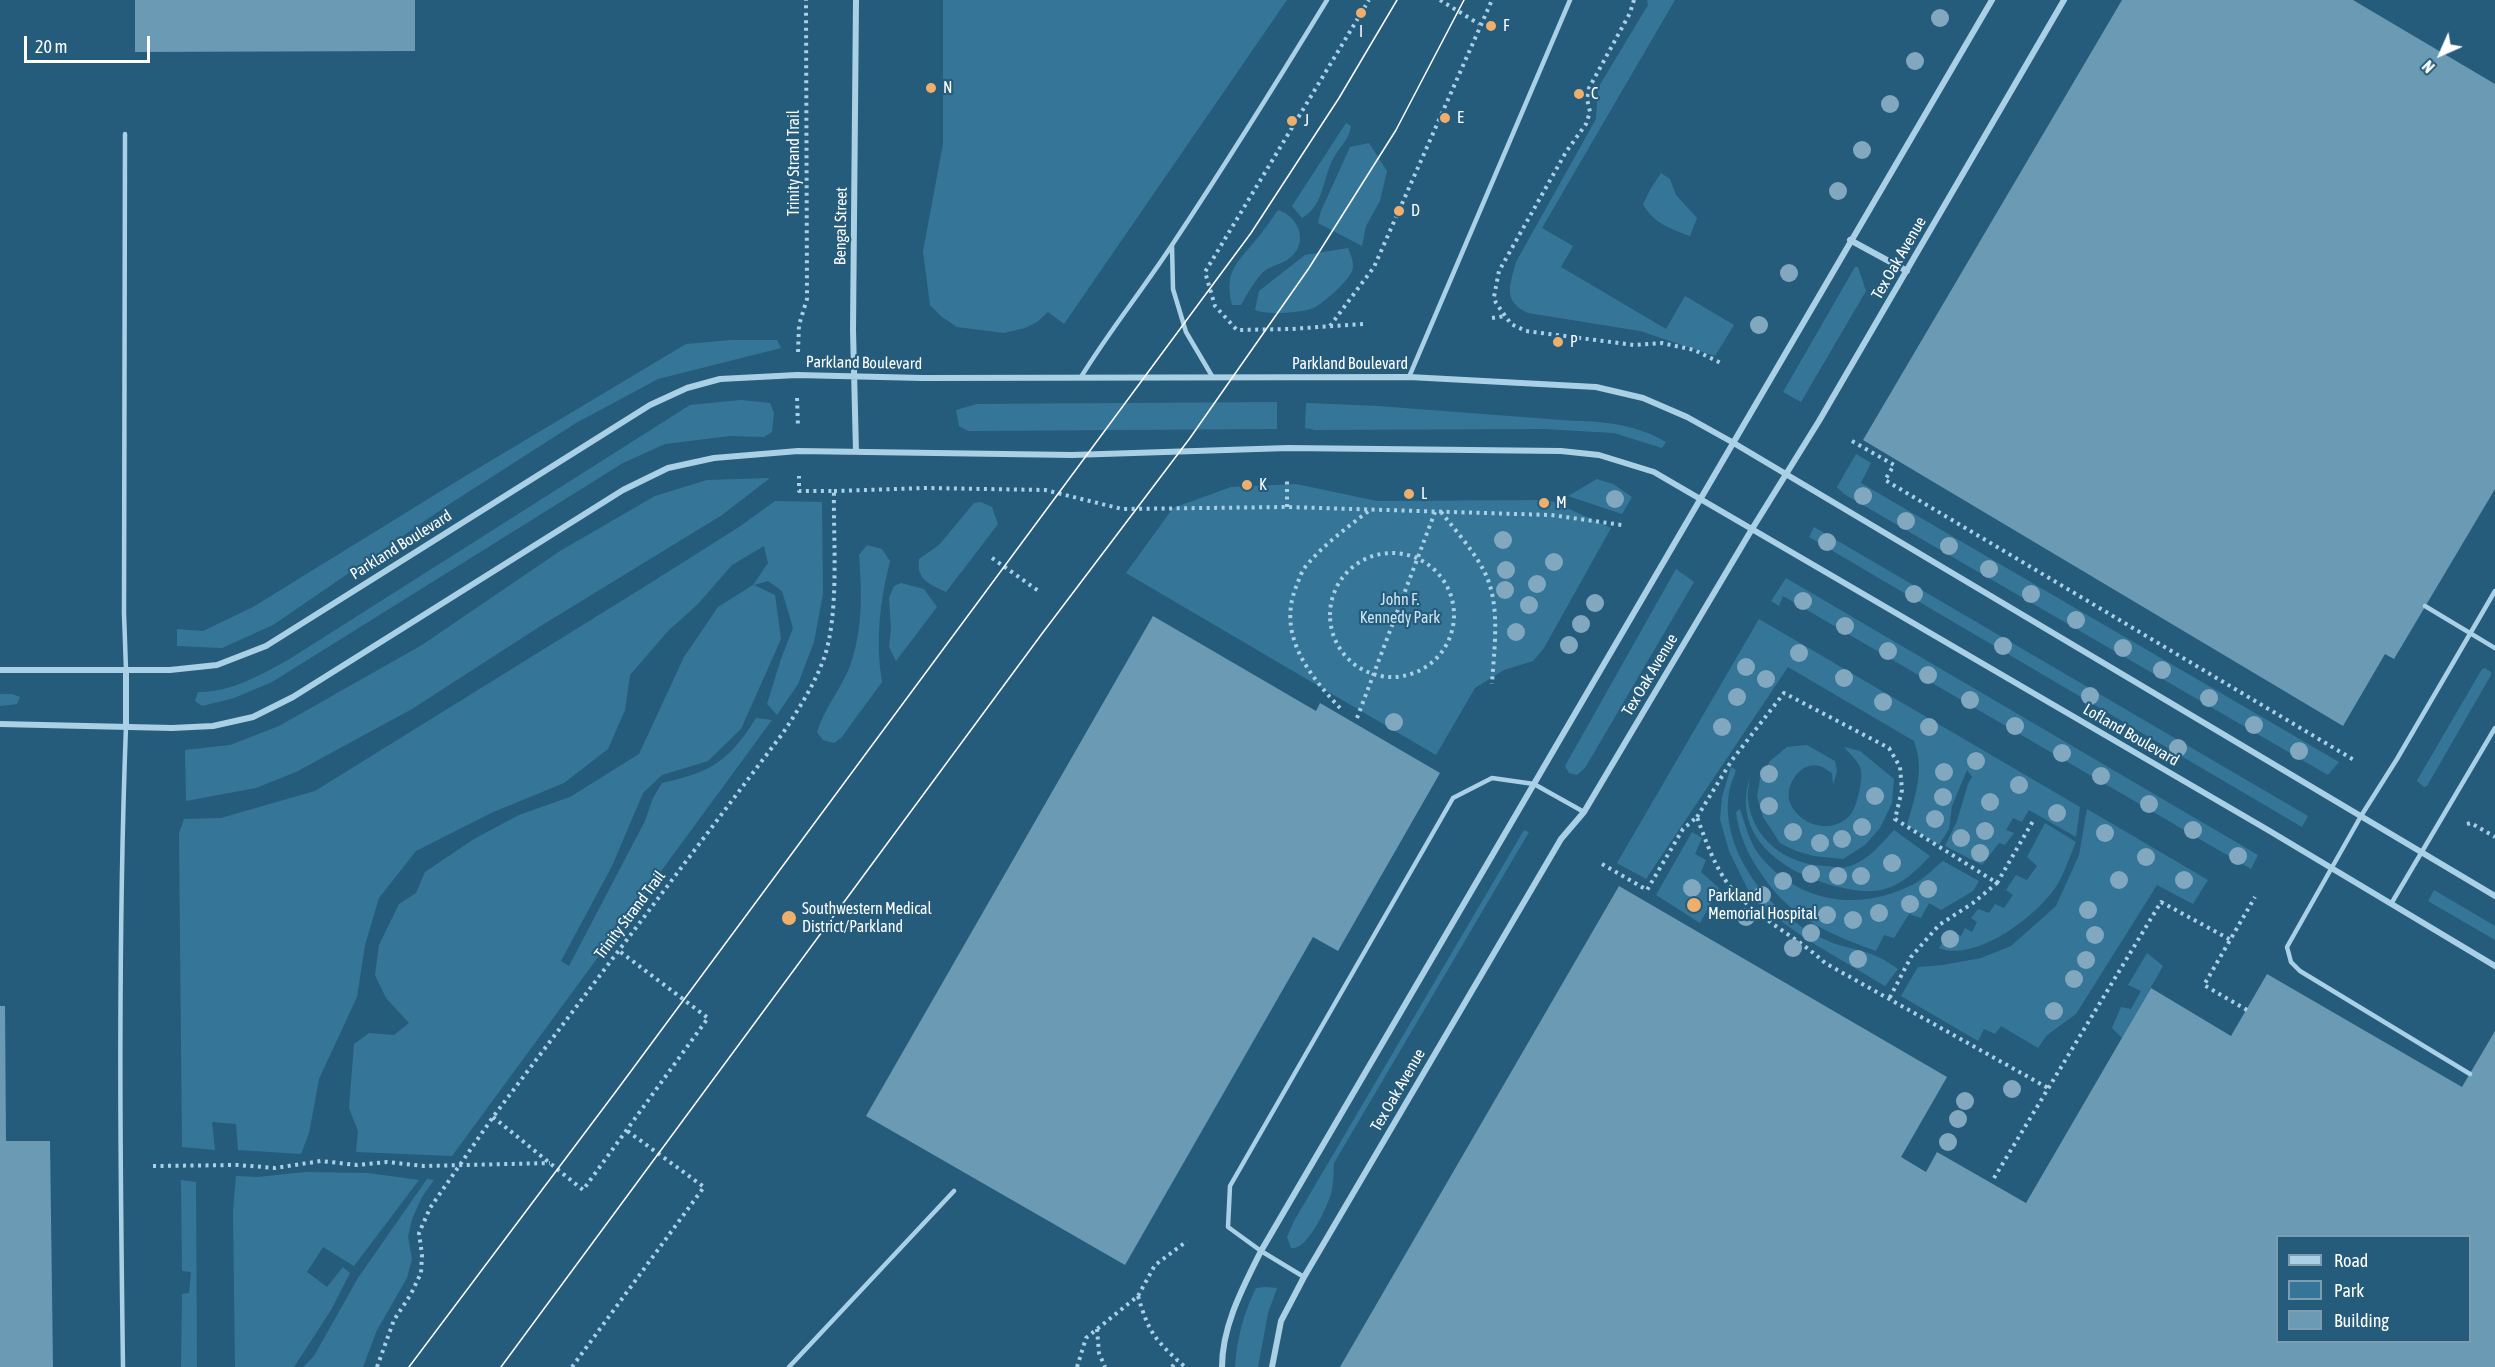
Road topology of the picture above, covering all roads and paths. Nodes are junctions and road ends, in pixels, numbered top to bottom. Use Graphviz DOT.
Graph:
graph roads {
  1 [pos="806,0"];
  2 [pos="856,0"];
  3 [pos="1327,0"];
  4 [pos="1369,0"];
  5 [pos="1440,0"];
  6 [pos="1492,0"];
  7 [pos="1570,0"];
  8 [pos="1634,0"];
  9 [pos="1992,0"];
  10 [pos="2064,0"];
  11 [pos="1479,24"];
  12 [pos="125,134"];
  13 [pos="1850,240"];
  14 [pos="1172,245"];
  15 [pos="1907,271"];
  16 [pos="1505,316"];
  17 [pos="1492,318"];
  18 [pos="1363,324"];
  19 [pos="1329,327"];
  20 [pos="1716,366"];
  21 [pos="797,375"];
  22 [pos="1212,376"];
  23 [pos="855,377"];
  24 [pos="1081,377"];
  25 [pos="1408,377"];
  26 [pos="1852,441"];
  27 [pos="1732,442"];
  28 [pos="798,451"];
  29 [pos="856,452"];
  30 [pos="1786,474"];
  31 [pos="1287,481"];
  32 [pos="834,491"];
  33 [pos="1700,499"];
  34 [pos="1287,507"];
  35 [pos="1372,509"];
  36 [pos="1438,512"];
  37 [pos="1622,525"];
  38 [pos="1752,529"];
  39 [pos="992,558"];
  40 [pos="1418,558"];
  41 [pos="2495,591"];
  42 [pos="1040,592"];
  43 [pos="2425,606"];
  44 [pos="2470,633"];
  45 [pos="2495,648"];
  46 [pos="0,670"];
  47 [pos="126,670"];
  48 [pos="1373,675"];
  49 [pos="1492,684"];
  50 [pos="1340,708"];
  51 [pos="1357,718"];
  52 [pos="0,724"];
  53 [pos="126,726"];
  54 [pos="2495,728"];
  55 [pos="2354,760"];
  56 [pos="1534,784"];
  57 [pos="1584,812"];
  58 [pos="2361,816"];
  59 [pos="1697,817"];
  60 [pos="2033,821"];
  61 [pos="2462,825"];
  62 [pos="2495,837"];
  63 [pos="2422,853"];
  64 [pos="1602,864"];
  65 [pos="2331,869"];
  66 [pos="1997,883"];
  67 [pos="2495,896"];
  68 [pos="2255,897"];
  69 [pos="2391,904"];
  70 [pos="2230,940"];
  71 [pos="618,950"];
  72 [pos="2495,966"];
  73 [pos="1889,999"];
  74 [pos="2247,1010"];
  75 [pos="2470,1074"];
  76 [pos="2048,1088"];
  77 [pos="493,1117"];
  78 [pos="626,1130"];
  79 [pos="550,1163"];
  80 [pos="460,1164"];
  81 [pos="153,1166"];
  82 [pos="1994,1178"];
  83 [pos="954,1191"];
  84 [pos="1187,1241"];
  85 [pos="1261,1251"];
  86 [pos="1304,1277"];
  87 [pos="1138,1296"];
  88 [pos="1097,1328"];
  89 [pos="1177,1360"];
  90 [pos="123,1367"];
  91 [pos="377,1367"];
  92 [pos="572,1367"];
  93 [pos="789,1367"];
  94 [pos="1077,1367"];
  95 [pos="1105,1367"];
  96 [pos="1172,1367"];
  97 [pos="1185,1367"];
  98 [pos="1221,1367"];
  99 [pos="1272,1367"];
  1 -- 21 [label="path, Trinity Strand Trail"];
  2 -- 23 [label="street, Bengal Street"];
  3 -- 14 [label="lane"];
  4 -- 19 [label="path"];
  5 -- 11 [label="path"];
  6 -- 11 [label="path"];
  7 -- 25 [label="lane"];
  8 -- 16 [label="path"];
  9 -- 13 [label="street"];
  10 -- 15 [label="street, Tex Oak Avenue"];
  11 -- 19 [label="path"];
  12 -- 47 [label="lane"];
  13 -- 15 [label="street"];
  13 -- 27 [label="street"];
  14 -- 22 [label="lane"];
  14 -- 24 [label="lane"];
  15 -- 30 [label="street, Tex Oak Avenue"];
  16 -- 17 [label="path"];
  16 -- 20 [label="path"];
  18 -- 19 [label="path"];
  21 -- 23 [label="street, Parkland Boulevard"];
  21 -- 28 [label="path, Trinity Strand Trail"];
  21 -- 47 [label="street, Parkland Boulevard"];
  22 -- 24 [label="street, Parkland Boulevard"];
  22 -- 25 [label="street, Parkland Boulevard"];
  23 -- 24 [label="street, Parkland Boulevard"];
  23 -- 29 [label="street, Bengal Street"];
  25 -- 27 [label="street, Parkland Boulevard"];
  26 -- 55 [label="path"];
  27 -- 30 [label="street, Parkland Boulevard"];
  27 -- 33 [label="street"];
  28 -- 29 [label="street"];
  28 -- 32 [label="path, Trinity Strand Trail"];
  28 -- 53 [label="street"];
  29 -- 33 [label="street"];
  30 -- 38 [label="street, Tex Oak Avenue"];
  30 -- 58 [label="street"];
  31 -- 34 [label="path"];
  32 -- 34 [label="path"];
  32 -- 71 [label="path, Trinity Strand Trail"];
  33 -- 38 [label="street"];
  33 -- 56 [label="street"];
  34 -- 35 [label="path"];
  35 -- 36 [label="path"];
  35 -- 50 [label="path"];
  36 -- 37 [label="path"];
  36 -- 40 [label="path"];
  36 -- 49 [label="path"];
  38 -- 57 [label="street, Tex Oak Avenue"];
  38 -- 65 [label="street, Lofland Boulevard"];
  39 -- 42 [label="path"];
  40 -- 48 [label="path"];
  40 -- 48 [label="path"];
  40 -- 48 [label="path"];
  41 -- 44 [label="lane"];
  43 -- 44 [label="lane"];
  44 -- 45 [label="lane"];
  44 -- 58 [label="lane"];
  46 -- 47 [label="street, Parkland Boulevard"];
  47 -- 53 [label="street"];
  48 -- 51 [label="path"];
  52 -- 53 [label="street"];
  53 -- 90 [label="lane"];
  54 -- 63 [label="lane"];
  56 -- 57 [label="lane"];
  56 -- 85 [label="street"];
  56 -- 85 [label="lane"];
  57 -- 86 [label="street, Tex Oak Avenue"];
  58 -- 63 [label="street"];
  58 -- 65 [label="lane"];
  59 -- 64 [label="path"];
  59 -- 66 [label="path"];
  59 -- 73 [label="path"];
  60 -- 66 [label="path"];
  61 -- 62 [label="path"];
  63 -- 67 [label="street"];
  63 -- 69 [label="lane"];
  65 -- 69 [label="street, Lofland Boulevard"];
  65 -- 75 [label="lane"];
  66 -- 73 [label="path"];
  68 -- 70 [label="path"];
  69 -- 72 [label="street, Lofland Boulevard"];
  70 -- 74 [label="path"];
  70 -- 76 [label="path"];
  71 -- 77 [label="path, Trinity Strand Trail"];
  71 -- 78 [label="path"];
  73 -- 76 [label="path"];
  76 -- 82 [label="path"];
  77 -- 79 [label="path"];
  77 -- 80 [label="path, Trinity Strand Trail"];
  78 -- 79 [label="path"];
  78 -- 92 [label="path"];
  79 -- 80 [label="path"];
  80 -- 81 [label="path"];
  80 -- 91 [label="path, Trinity Strand Trail"];
  83 -- 93 [label="lane"];
  84 -- 87 [label="path"];
  85 -- 86 [label="lane"];
  85 -- 98 [label="street"];
  86 -- 99 [label="street, Tex Oak Avenue"];
  87 -- 88 [label="path"];
  87 -- 89 [label="path"];
  88 -- 94 [label="path"];
  88 -- 95 [label="path"];
  89 -- 96 [label="path"];
  89 -- 97 [label="path"];
}
